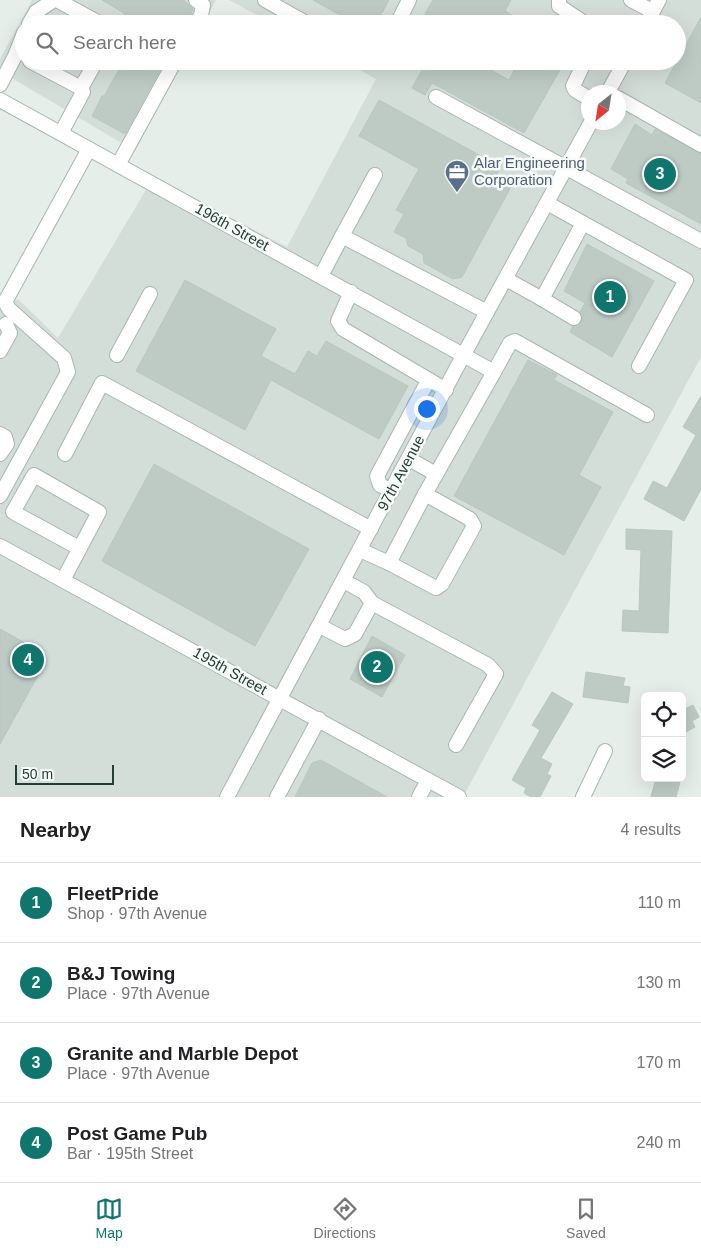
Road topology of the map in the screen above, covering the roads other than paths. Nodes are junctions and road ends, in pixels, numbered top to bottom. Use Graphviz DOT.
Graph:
graph roads {
  1 [pos="55,0"];
  2 [pos="196,0"];
  3 [pos="265,0"];
  4 [pos="409,0"];
  5 [pos="631,0"];
  6 [pos="556,1"];
  7 [pos="652,12"];
  8 [pos="34,15"];
  9 [pos="84,15"];
  10 [pos="201,15"];
  11 [pos="292,15"];
  12 [pos="402,15"];
  13 [pos="569,15"];
  14 [pos="15,63"];
  15 [pos="47,70"];
  16 [pos="91,70"];
  17 [pos="171,70"];
  18 [pos="581,70"];
  19 [pos="620,70"];
  20 [pos="0,85"];
  21 [pos="612,85"];
  22 [pos="81,88"];
  23 [pos="581,94"];
  24 [pos="436,97"];
  25 [pos="0,100"];
  26 [pos="626,103"];
  27 [pos="587,130"];
  28 [pos="61,133"];
  29 [pos="701,145"];
  30 [pos="89,149"];
  31 [pos="118,165"];
  32 [pos="566,168"];
  33 [pos="375,176"];
  34 [pos="547,203"];
  35 [pos="583,223"];
  36 [pos="342,236"];
  37 [pos="701,241"];
  38 [pos="321,276"];
  39 [pos="506,279"];
  40 [pos="351,292"];
  41 [pos="150,294"];
  42 [pos="542,299"];
  43 [pos="4,304"];
  44 [pos="487,312"];
  45 [pos="574,318"];
  46 [pos="2,328"];
  47 [pos="0,351"];
  48 [pos="464,354"];
  49 [pos="117,355"];
  50 [pos="639,366"];
  51 [pos="494,372"];
  52 [pos="428,381"];
  53 [pos="446,390"];
  54 [pos="647,415"];
  55 [pos="0,434"];
  56 [pos="0,454"];
  57 [pos="65,454"];
  58 [pos="409,459"];
  59 [pos="436,474"];
  60 [pos="392,491"];
  61 [pos="425,494"];
  62 [pos="0,496"];
  63 [pos="371,529"];
  64 [pos="0,546"];
  65 [pos="79,548"];
  66 [pos="360,550"];
  67 [pos="389,563"];
  68 [pos="63,580"];
  69 [pos="344,581"];
  70 [pos="372,603"];
  71 [pos="320,626"];
  72 [pos="282,699"];
  73 [pos="318,719"];
  74 [pos="456,745"];
  75 [pos="606,751"];
  76 [pos="428,780"];
  77 [pos="227,797"];
  78 [pos="277,797"];
  79 [pos="419,797"];
  80 [pos="459,797"];
  81 [pos="582,797"];
  1 -- 8 [label="street"];
  1 -- 9 [label="street"];
  2 -- 10 [label="street"];
  3 -- 11 [label="street"];
  4 -- 12 [label="street"];
  5 -- 7 [label="street"];
  6 -- 13 [label="street"];
  14 -- 20 [label="street"];
  15 -- 22 [label="street"];
  16 -- 22 [label="street"];
  17 -- 31 [label="street"];
  18 -- 23 [label="street"];
  19 -- 21 [label="street"];
  22 -- 28 [label="street"];
  24 -- 32 [label="street"];
  25 -- 28 [label="street, 196th Street"];
  26 -- 29 [label="street"];
  27 -- 32 [label="street, 97th Avenue"];
  28 -- 30 [label="street, 196th Street"];
  30 -- 31 [label="street, 196th Street"];
  30 -- 43 [label="street"];
  31 -- 38 [label="street, 196th Street"];
  32 -- 34 [label="street, 97th Avenue"];
  32 -- 37 [label="street"];
  33 -- 36 [label="street"];
  34 -- 35 [label="street"];
  34 -- 39 [label="street, 97th Avenue"];
  35 -- 42 [label="street"];
  35 -- 50 [label="street"];
  36 -- 38 [label="street"];
  36 -- 44 [label="street"];
  38 -- 40 [label="street, 196th Street"];
  39 -- 42 [label="street"];
  39 -- 44 [label="street, 97th Avenue"];
  40 -- 48 [label="street, 196th Street"];
  40 -- 52 [label="street"];
  41 -- 49 [label="street"];
  42 -- 45 [label="street"];
  43 -- 46 [label="street"];
  43 -- 62 [label="street"];
  44 -- 48 [label="street, 97th Avenue"];
  46 -- 47 [label="street"];
  48 -- 51 [label="street, 196th Street"];
  48 -- 53 [label="street, 97th Avenue"];
  51 -- 54 [label="street"];
  51 -- 59 [label="street"];
  52 -- 53 [label="street"];
  52 -- 60 [label="street"];
  53 -- 58 [label="street, 97th Avenue"];
  55 -- 56 [label="street"];
  57 -- 63 [label="street"];
  58 -- 59 [label="street"];
  58 -- 60 [label="street, 97th Avenue"];
  59 -- 61 [label="street"];
  60 -- 63 [label="street, 97th Avenue"];
  61 -- 67 [label="street"];
  61 -- 67 [label="street"];
  63 -- 66 [label="street, 97th Avenue"];
  64 -- 68 [label="street, 195th Street"];
  65 -- 65 [label="street"];
  65 -- 68 [label="street"];
  66 -- 67 [label="street"];
  66 -- 69 [label="street, 97th Avenue"];
  68 -- 72 [label="street, 195th Street"];
  69 -- 70 [label="street"];
  69 -- 71 [label="street, 97th Avenue"];
  70 -- 71 [label="street"];
  70 -- 74 [label="street"];
  71 -- 72 [label="street, 97th Avenue"];
  72 -- 73 [label="street, 195th Street"];
  72 -- 77 [label="street, 97th Avenue"];
  73 -- 76 [label="street, 195th Street"];
  73 -- 78 [label="street"];
  75 -- 81 [label="street"];
  76 -- 79 [label="street"];
  76 -- 80 [label="street, 195th Street"];
}
